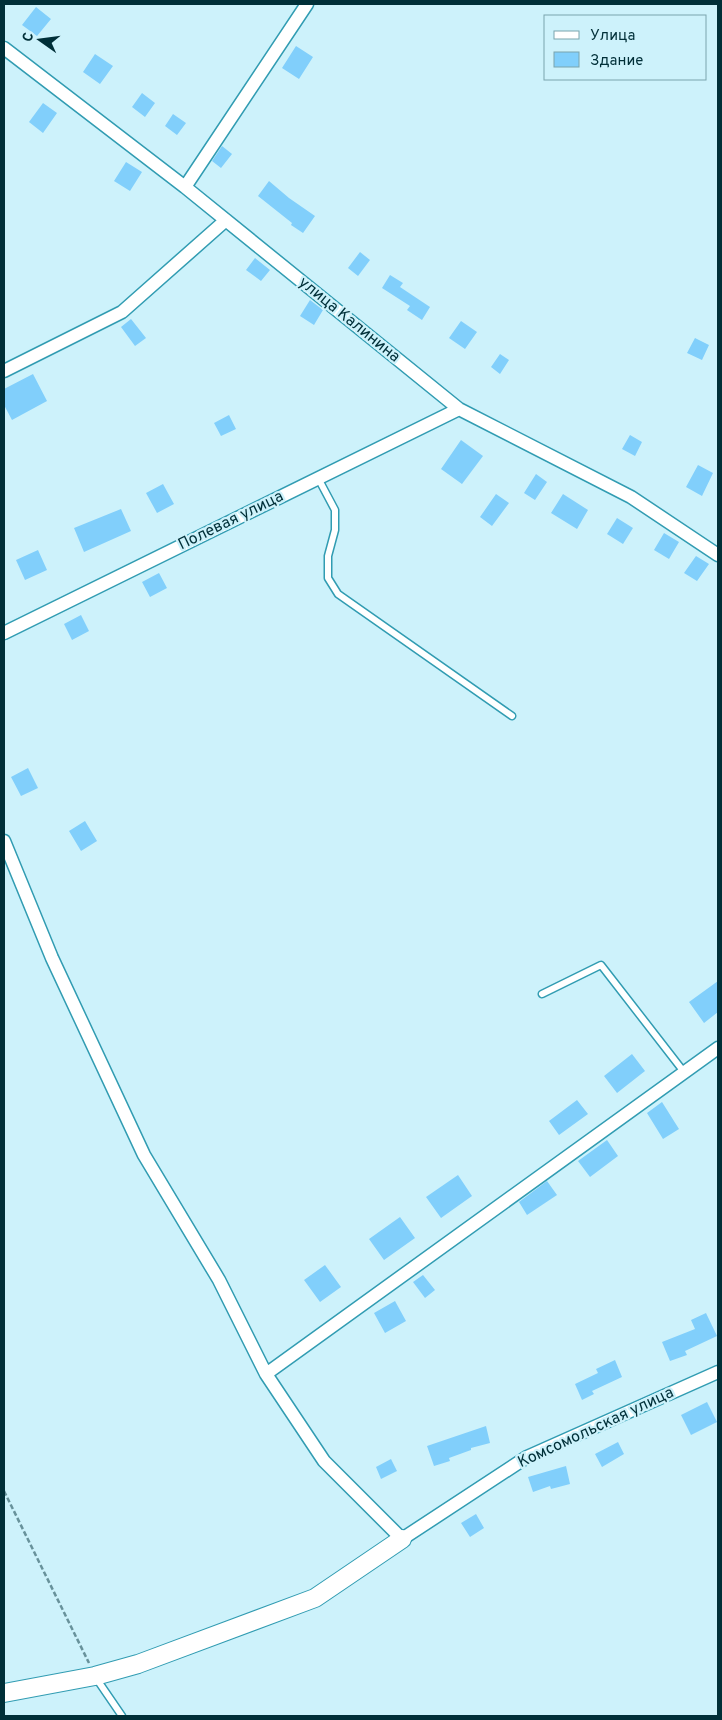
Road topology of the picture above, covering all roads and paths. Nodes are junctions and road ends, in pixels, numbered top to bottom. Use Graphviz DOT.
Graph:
graph roads {
  1 [pos="308,4"];
  2 [pos="4,48"];
  3 [pos="185,187"];
  4 [pos="226,220"];
  5 [pos="4,371"];
  6 [pos="459,409"];
  7 [pos="318,478"];
  8 [pos="718,556"];
  9 [pos="4,633"];
  10 [pos="512,716"];
  11 [pos="5,848"];
  12 [pos="542,994"];
  13 [pos="718,1048"];
  14 [pos="684,1072"];
  15 [pos="718,1372"];
  16 [pos="266,1374"];
  17 [pos="4,1491"];
  18 [pos="402,1540"];
  19 [pos="95,1676"];
  20 [pos="4,1693"];
  21 [pos="122,1716"];
  1 -- 3 [label="street"];
  2 -- 3 [label="street, улица Калинина"];
  3 -- 4 [label="street, улица Калинина"];
  4 -- 5 [label="street"];
  4 -- 6 [label="street, улица Калинина"];
  6 -- 7 [label="street, Полевая улица"];
  6 -- 8 [label="street, улица Калинина"];
  7 -- 9 [label="street, Полевая улица"];
  7 -- 10 [label="lane"];
  11 -- 16 [label="street"];
  12 -- 14 [label="lane"];
  13 -- 14 [label="street"];
  14 -- 16 [label="street"];
  15 -- 18 [label="street, Комсомольская улица"];
  16 -- 18 [label="street"];
  17 -- 19 [label="path"];
  18 -- 19 [label="street"];
  19 -- 20 [label="street"];
  19 -- 21 [label="lane"];
}
